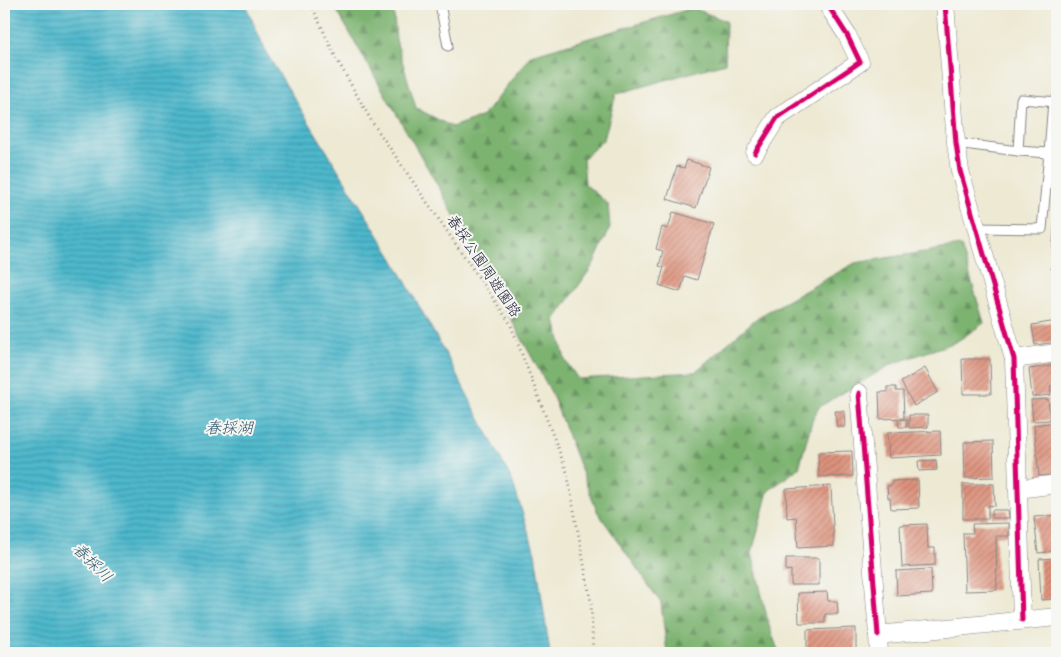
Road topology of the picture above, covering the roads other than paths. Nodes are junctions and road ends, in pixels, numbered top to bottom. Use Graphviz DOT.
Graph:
graph roads {
  1 [pos="440,4"];
  2 [pos="945,4"];
  3 [pos="833,5"];
  4 [pos="448,46"];
  5 [pos="1055,102"];
  6 [pos="956,143"];
  7 [pos="1018,151"];
  8 [pos="755,152"];
  9 [pos="1049,153"];
  10 [pos="978,228"];
  11 [pos="1057,353"];
  12 [pos="1014,359"];
  13 [pos="859,393"];
  14 [pos="1057,484"];
  15 [pos="1018,489"];
  16 [pos="1057,617"];
  17 [pos="1022,620"];
  18 [pos="878,635"];
  19 [pos="879,653"];
  1 -- 4 [label="lane"];
  2 -- 6 [label="street"];
  3 -- 8 [label="street"];
  5 -- 7 [label="lane"];
  5 -- 9 [label="lane"];
  6 -- 7 [label="lane"];
  6 -- 10 [label="street"];
  7 -- 9 [label="lane"];
  9 -- 10 [label="lane"];
  10 -- 12 [label="street"];
  11 -- 12 [label="street"];
  12 -- 15 [label="street"];
  13 -- 18 [label="street"];
  14 -- 15 [label="street"];
  15 -- 17 [label="street"];
  16 -- 17 [label="street"];
  17 -- 18 [label="street"];
  18 -- 19 [label="street"];
}
